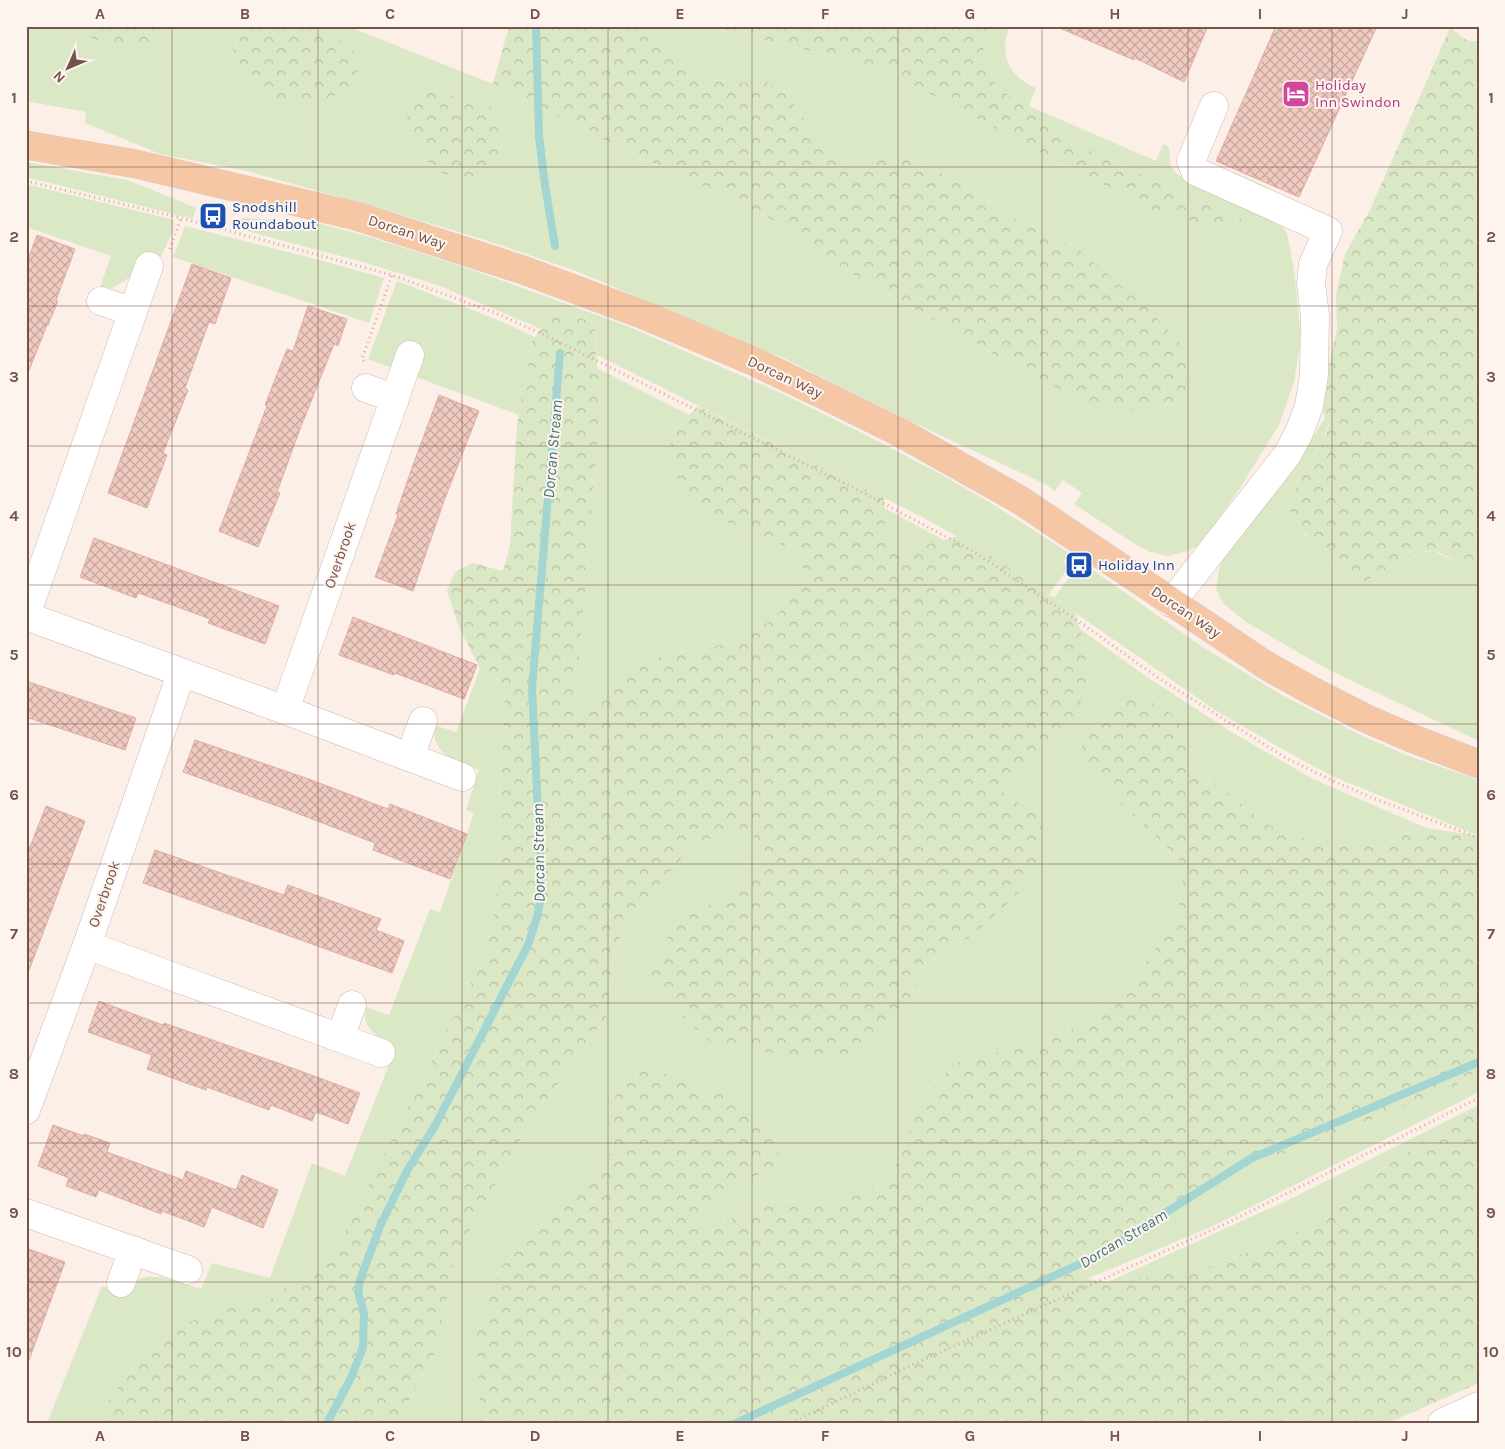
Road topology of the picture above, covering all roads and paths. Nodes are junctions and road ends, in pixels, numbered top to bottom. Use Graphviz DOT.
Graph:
graph roads {
  1 [pos="1214,106"];
  2 [pos="26,145"];
  3 [pos="26,181"];
  4 [pos="149,266"];
  5 [pos="392,275"];
  6 [pos="102,301"];
  7 [pos="133,312"];
  8 [pos="410,355"];
  9 [pos="366,388"];
  10 [pos="395,400"];
  11 [pos="1171,603"];
  12 [pos="26,615"];
  13 [pos="181,674"];
  14 [pos="285,710"];
  15 [pos="424,722"];
  16 [pos="410,757"];
  17 [pos="1479,764"];
  18 [pos="462,777"];
  19 [pos="1479,838"];
  20 [pos="87,945"];
  21 [pos="352,1005"];
  22 [pos="340,1038"];
  23 [pos="381,1053"];
  24 [pos="29,1095"];
  25 [pos="1479,1098"];
  26 [pos="26,1213"];
  27 [pos="133,1250"];
  28 [pos="188,1270"];
  29 [pos="121,1283"];
  30 [pos="1479,1406"];
  31 [pos="791,1423"];
  32 [pos="1442,1423"];
  1 -- 11 [label="street"];
  2 -- 11 [label="main road, Dorcan Way"];
  3 -- 5 [label="path"];
  4 -- 7 [label="street"];
  5 -- 9 [label="path"];
  5 -- 19 [label="path"];
  6 -- 7 [label="street"];
  7 -- 12 [label="street"];
  8 -- 10 [label="street, Overbrook"];
  9 -- 10 [label="street"];
  10 -- 14 [label="street, Overbrook"];
  11 -- 17 [label="main road, Dorcan Way"];
  12 -- 13 [label="street"];
  13 -- 14 [label="street"];
  13 -- 20 [label="street, Overbrook"];
  14 -- 16 [label="street"];
  15 -- 16 [label="street"];
  16 -- 18 [label="street"];
  20 -- 22 [label="street, Overbrook"];
  20 -- 24 [label="street, Overbrook"];
  21 -- 22 [label="street"];
  22 -- 23 [label="street, Overbrook"];
  25 -- 31 [label="path"];
  26 -- 27 [label="street"];
  27 -- 28 [label="street"];
  27 -- 29 [label="street"];
  30 -- 32 [label="street"];
}
